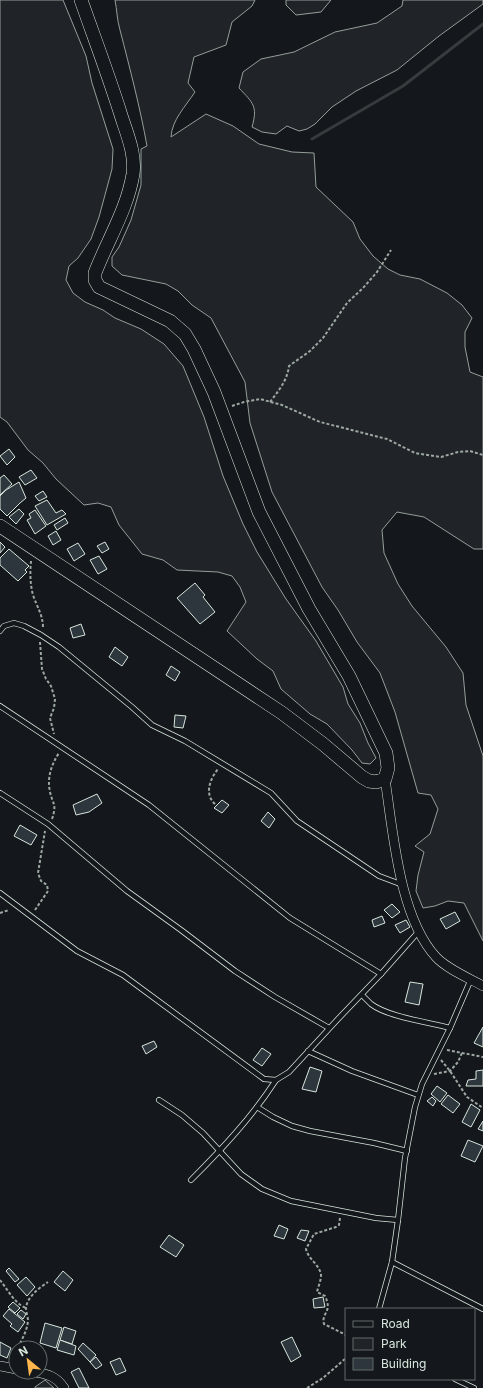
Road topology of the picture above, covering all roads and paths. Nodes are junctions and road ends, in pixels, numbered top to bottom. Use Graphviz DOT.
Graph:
graph roads {
  1 [pos="80,0"];
  2 [pos="391,250"];
  3 [pos="270,402"];
  4 [pos="221,410"];
  5 [pos="483,455"];
  6 [pos="0,526"];
  7 [pos="0,631"];
  8 [pos="0,706"];
  9 [pos="222,764"];
  10 [pos="385,779"];
  11 [pos="0,793"];
  12 [pos="215,804"];
  13 [pos="403,886"];
  14 [pos="0,893"];
  15 [pos="419,931"];
  16 [pos="381,974"];
  17 [pos="471,979"];
  18 [pos="483,986"];
  19 [pos="362,995"];
  20 [pos="329,1028"];
  21 [pos="450,1028"];
  22 [pos="440,1048"];
  23 [pos="308,1051"];
  24 [pos="462,1053"];
  25 [pos="436,1055"];
  26 [pos="483,1057"];
  27 [pos="450,1071"];
  28 [pos="427,1075"];
  29 [pos="276,1080"];
  30 [pos="418,1095"];
  31 [pos="159,1100"];
  32 [pos="257,1107"];
  33 [pos="483,1108"];
  34 [pos="220,1150"];
  35 [pos="407,1151"];
  36 [pos="191,1180"];
  37 [pos="340,1211"];
  38 [pos="398,1220"];
  39 [pos="392,1262"];
  40 [pos="0,1280"];
  41 [pos="48,1282"];
  42 [pos="27,1308"];
  43 [pos="379,1308"];
  44 [pos="483,1309"];
  45 [pos="345,1334"];
  46 [pos="22,1340"];
  47 [pos="345,1359"];
  48 [pos="48,1375"];
  49 [pos="457,1380"];
  50 [pos="64,1388"];
  51 [pos="307,1388"];
  52 [pos="474,1388"];
  1 -- 4 [label="main road"];
  2 -- 3 [label="path"];
  3 -- 4 [label="path"];
  3 -- 5 [label="path"];
  4 -- 10 [label="main road"];
  6 -- 10 [label="main road"];
  7 -- 9 [label="lane"];
  8 -- 16 [label="lane"];
  9 -- 12 [label="path"];
  9 -- 13 [label="lane"];
  10 -- 13 [label="street"];
  11 -- 20 [label="lane"];
  13 -- 15 [label="street"];
  14 -- 29 [label="lane"];
  15 -- 16 [label="lane"];
  15 -- 17 [label="street"];
  16 -- 19 [label="lane"];
  17 -- 18 [label="street"];
  17 -- 21 [label="lane"];
  19 -- 20 [label="lane"];
  19 -- 21 [label="lane"];
  20 -- 23 [label="lane"];
  21 -- 22 [label="lane"];
  22 -- 24 [label="path"];
  22 -- 25 [label="lane"];
  23 -- 29 [label="lane"];
  23 -- 30 [label="lane"];
  24 -- 26 [label="path"];
  24 -- 27 [label="path"];
  25 -- 27 [label="path"];
  25 -- 28 [label="lane"];
  27 -- 28 [label="path"];
  27 -- 33 [label="path"];
  28 -- 30 [label="lane"];
  29 -- 32 [label="lane"];
  30 -- 35 [label="lane"];
  31 -- 34 [label="lane"];
  32 -- 34 [label="lane"];
  32 -- 35 [label="lane"];
  34 -- 36 [label="lane"];
  34 -- 37 [label="lane"];
  35 -- 38 [label="lane"];
  37 -- 38 [label="lane"];
  37 -- 45 [label="path"];
  38 -- 39 [label="lane"];
  39 -- 43 [label="lane"];
  39 -- 44 [label="lane"];
  40 -- 42 [label="path"];
  41 -- 42 [label="path"];
  42 -- 46 [label="path"];
  47 -- 51 [label="path"];
  48 -- 50 [label="street"];
  49 -- 52 [label="lane"];
}
